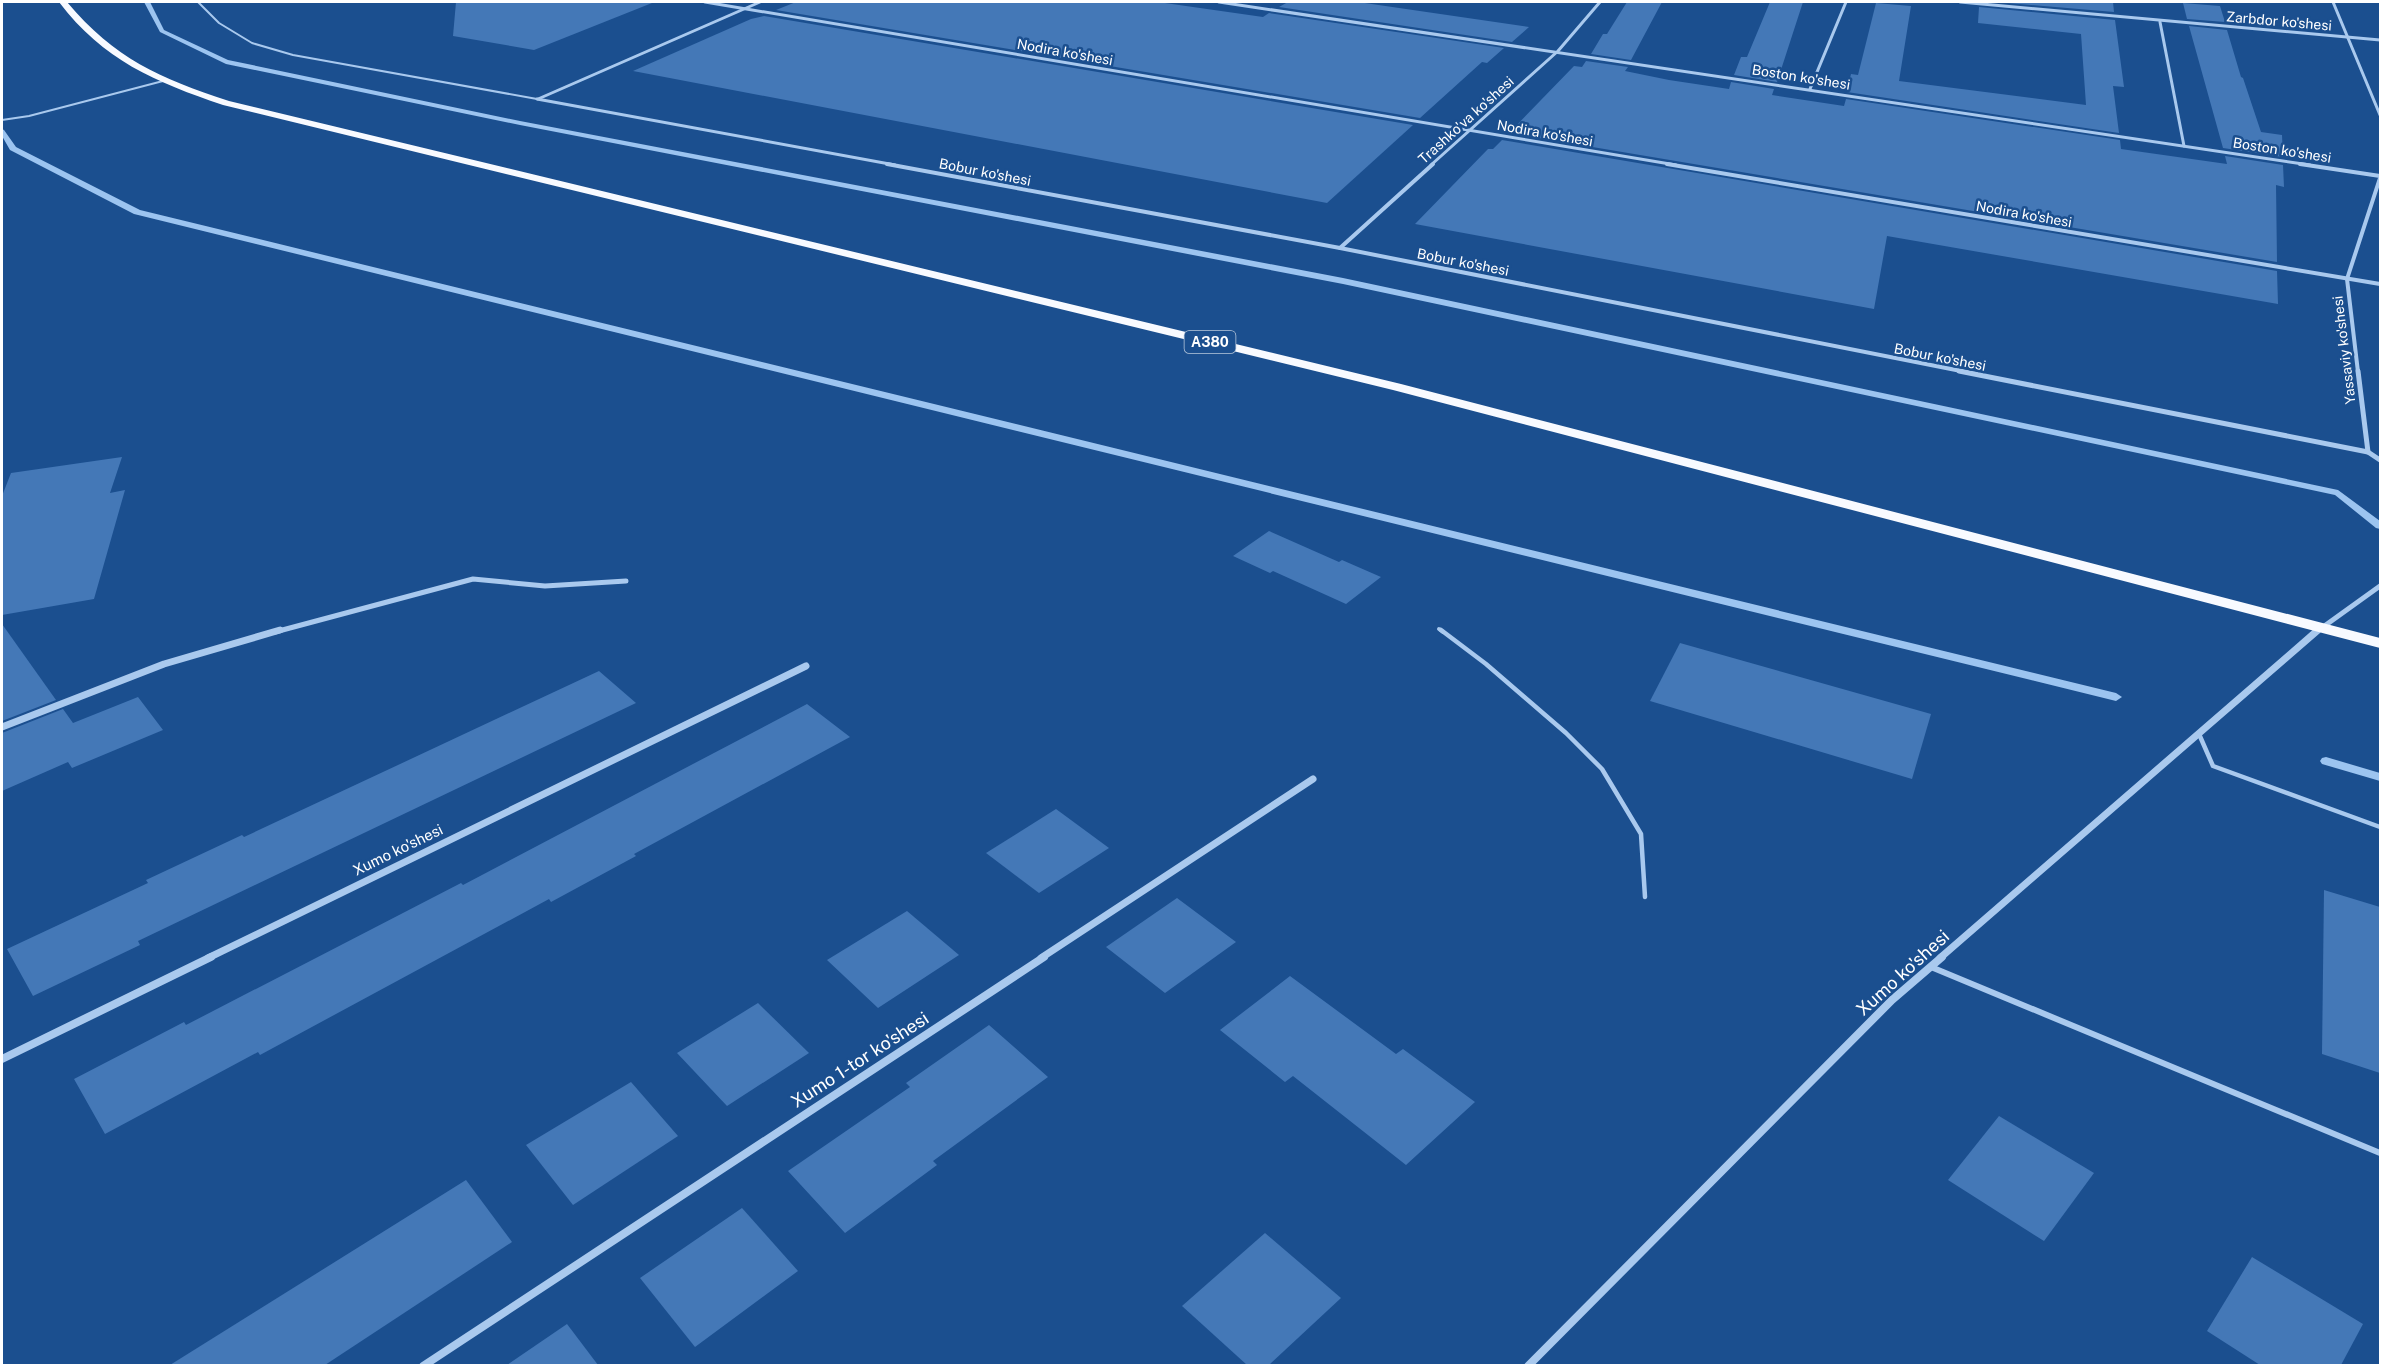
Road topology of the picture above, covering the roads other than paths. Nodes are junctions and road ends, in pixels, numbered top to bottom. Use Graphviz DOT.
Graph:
graph roads {
  1 [pos="63,2"];
  2 [pos="198,2"];
  3 [pos="705,2"];
  4 [pos="760,2"];
  5 [pos="1219,2"];
  6 [pos="1600,2"];
  7 [pos="1846,2"];
  8 [pos="1960,2"];
  9 [pos="2333,2"];
  10 [pos="744,8"];
  11 [pos="2160,22"];
  12 [pos="2350,38"];
  13 [pos="2380,40"];
  14 [pos="1558,51"];
  15 [pos="163,81"];
  16 [pos="1810,89"];
  17 [pos="537,99"];
  18 [pos="2380,115"];
  19 [pos="2,120"];
  20 [pos="1468,131"];
  21 [pos="2184,146"];
  22 [pos="2380,177"];
  23 [pos="1340,248"];
  24 [pos="2348,279"];
  25 [pos="2380,284"];
  26 [pos="2368,452"];
  27 [pos="2380,460"];
  28 [pos="626,581"];
  29 [pos="2380,586"];
  30 [pos="2322,627"];
  31 [pos="1438,629"];
  32 [pos="2380,643"];
  33 [pos="806,666"];
  34 [pos="2,727"];
  35 [pos="2199,734"];
  36 [pos="1313,779"];
  37 [pos="2380,827"];
  38 [pos="1645,897"];
  39 [pos="1931,967"];
  40 [pos="2,1059"];
  41 [pos="2380,1153"];
  42 [pos="423,1365"];
  43 [pos="1528,1365"];
  1 -- 15 [label="highway, A380"];
  2 -- 17 [label="lane"];
  3 -- 10 [label="street, Nodira ko'shesi"];
  4 -- 10 [label="street"];
  5 -- 14 [label="street, Boston ko'shesi"];
  6 -- 14 [label="street, Trashko'va ko'shesi"];
  7 -- 16 [label="street"];
  8 -- 11 [label="street, Zarbdor ko'shesi"];
  9 -- 12 [label="street"];
  10 -- 17 [label="street"];
  10 -- 20 [label="street, Nodira ko'shesi"];
  11 -- 12 [label="street, Zarbdor ko'shesi"];
  11 -- 21 [label="street"];
  12 -- 13 [label="street, Zarbdor ko'shesi"];
  12 -- 18 [label="street"];
  14 -- 16 [label="street, Boston ko'shesi"];
  14 -- 20 [label="street, Trashko'va ko'shesi"];
  15 -- 19 [label="lane"];
  15 -- 30 [label="highway, A380"];
  16 -- 21 [label="street, Boston ko'shesi"];
  17 -- 23 [label="street, Bobur ko'shesi"];
  20 -- 23 [label="street, Trashko'va ko'shesi"];
  20 -- 24 [label="street, Nodira ko'shesi"];
  21 -- 22 [label="street, Boston ko'shesi"];
  22 -- 24 [label="street, Yassaviy ko'shesi"];
  23 -- 26 [label="street, Bobur ko'shesi"];
  24 -- 25 [label="street, Nodira ko'shesi"];
  24 -- 26 [label="street, Yassaviy ko'shesi"];
  26 -- 27 [label="street, Bobur ko'shesi"];
  28 -- 34 [label="street"];
  29 -- 30 [label="street, Xumo ko'shesi"];
  30 -- 32 [label="highway, A380"];
  30 -- 35 [label="street, Xumo ko'shesi"];
  31 -- 38 [label="lane"];
  33 -- 40 [label="street, Xumo ko'shesi"];
  35 -- 37 [label="lane"];
  35 -- 39 [label="street, Xumo ko'shesi"];
  36 -- 42 [label="street, Xumo 1-tor ko'shesi"];
  39 -- 41 [label="lane"];
  39 -- 43 [label="street, Xumo ko'shesi"];
}
